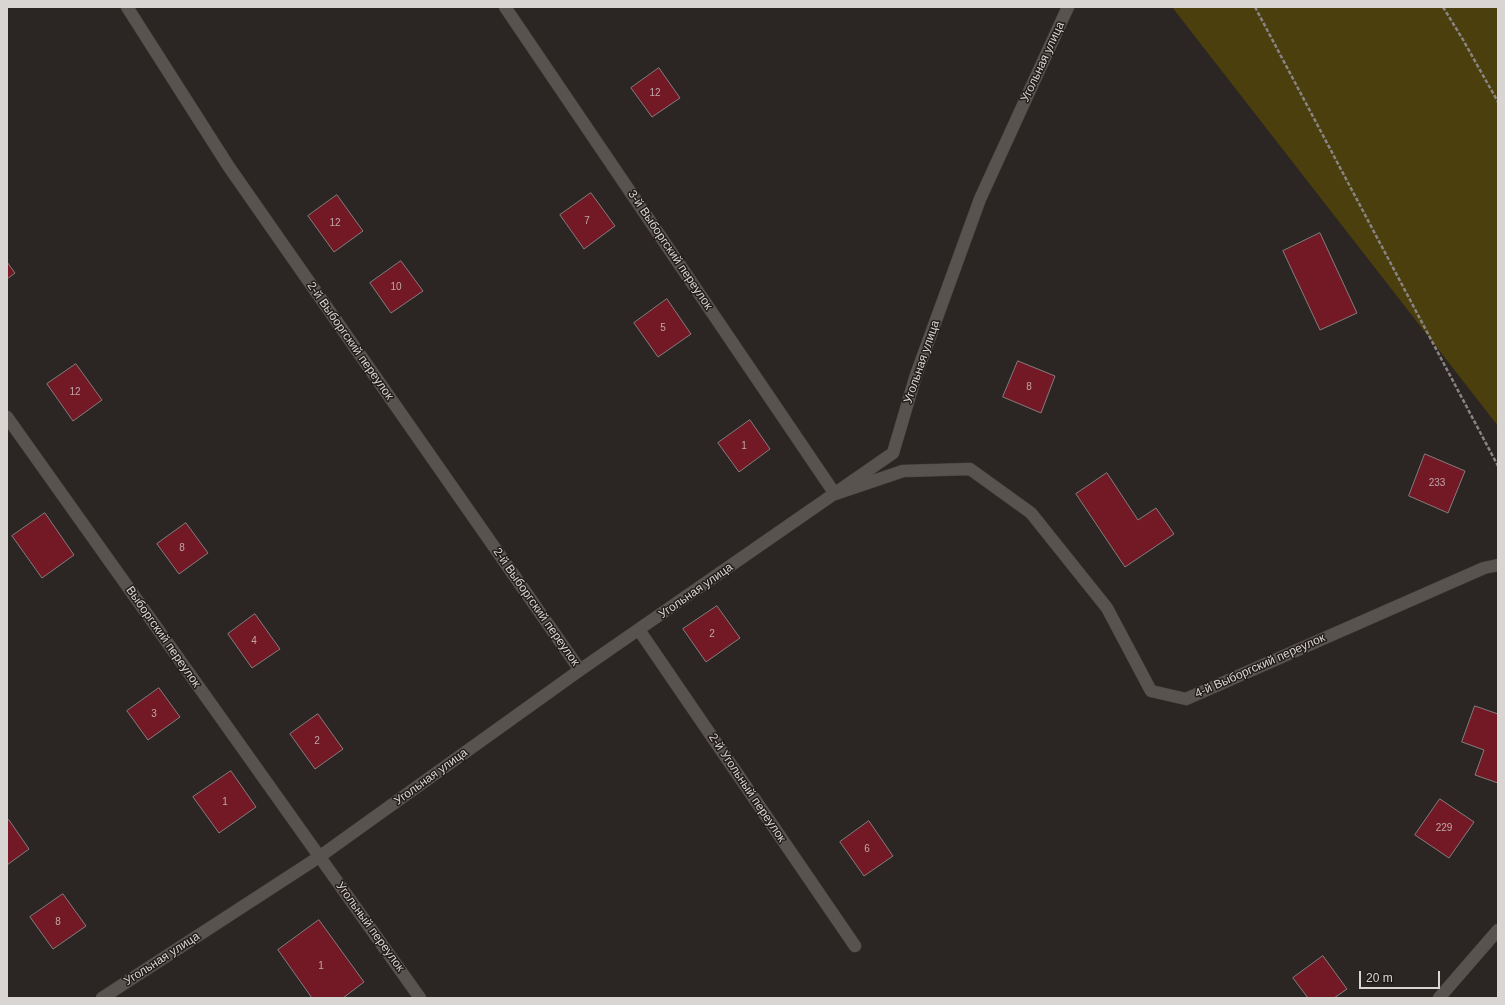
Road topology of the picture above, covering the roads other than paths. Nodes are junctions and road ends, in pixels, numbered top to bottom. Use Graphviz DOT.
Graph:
graph roads {
  1 [pos="127,7"];
  2 [pos="505,7"];
  3 [pos="1068,7"];
  4 [pos="7,417"];
  5 [pos="835,494"];
  6 [pos="1498,565"];
  7 [pos="639,630"];
  8 [pos="580,670"];
  9 [pos="319,857"];
  10 [pos="1498,930"];
  11 [pos="855,946"];
  12 [pos="102,998"];
  13 [pos="420,998"];
  14 [pos="1439,998"];
  1 -- 8 [label="street, 2-й Выборгский переулок"];
  2 -- 5 [label="street, 3-й Выборгский переулок"];
  3 -- 5 [label="street, Угольная улица"];
  4 -- 9 [label="street, Выборгский переулок"];
  5 -- 6 [label="street, 4-й Выборгский переулок"];
  5 -- 7 [label="street, Угольная улица"];
  7 -- 8 [label="street, Угольная улица"];
  7 -- 11 [label="street, 2-й Угольный переулок"];
  8 -- 9 [label="street, Угольная улица"];
  9 -- 12 [label="street, Угольная улица"];
  9 -- 13 [label="street, Угольный переулок"];
  10 -- 14 [label="street"];
}
